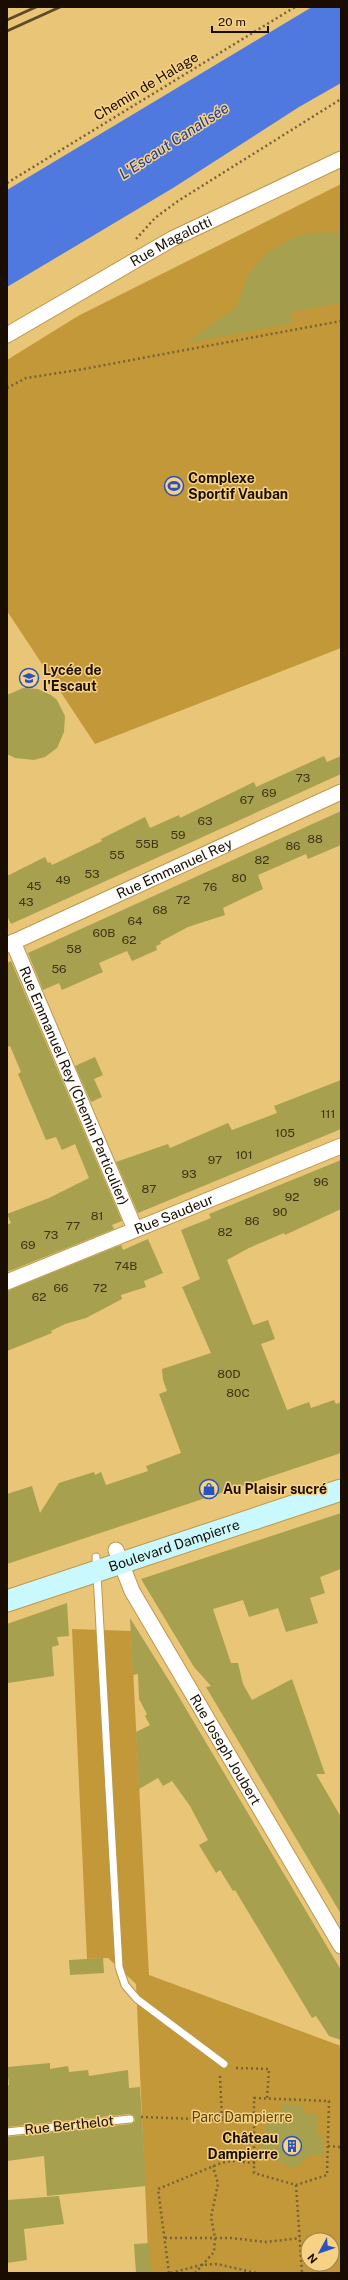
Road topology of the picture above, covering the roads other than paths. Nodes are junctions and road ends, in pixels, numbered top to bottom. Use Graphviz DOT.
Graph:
graph roads {
  1 [pos="341,159"];
  2 [pos="7,335"];
  3 [pos="341,792"];
  4 [pos="10,944"];
  5 [pos="341,1146"];
  6 [pos="135,1229"];
  7 [pos="7,1282"];
  8 [pos="341,1476"];
  9 [pos="341,1490"];
  10 [pos="118,1557"];
  11 [pos="97,1564"];
  12 [pos="7,1586"];
  13 [pos="7,1601"];
  14 [pos="341,1946"];
  15 [pos="222,2062"];
  16 [pos="130,2119"];
  17 [pos="7,2132"];
  1 -- 2 [label="street, Rue Magalotti"];
  3 -- 4 [label="street, Rue Emmanuel Rey"];
  4 -- 6 [label="street, Rue Emmanuel Rey (Chemin Particulier)"];
  5 -- 6 [label="street, Rue Saudeur"];
  6 -- 7 [label="street, Rue Saudeur"];
  8 -- 10 [label="main road"];
  9 -- 10 [label="main road, Boulevard Dampierre"];
  10 -- 11 [label="main road, Boulevard Dampierre"];
  10 -- 14 [label="street, Rue Joseph Joubert"];
  11 -- 12 [label="main road"];
  11 -- 13 [label="main road, Boulevard Dampierre"];
  11 -- 15 [label="lane"];
  16 -- 17 [label="lane, Rue Berthelot"];
}
